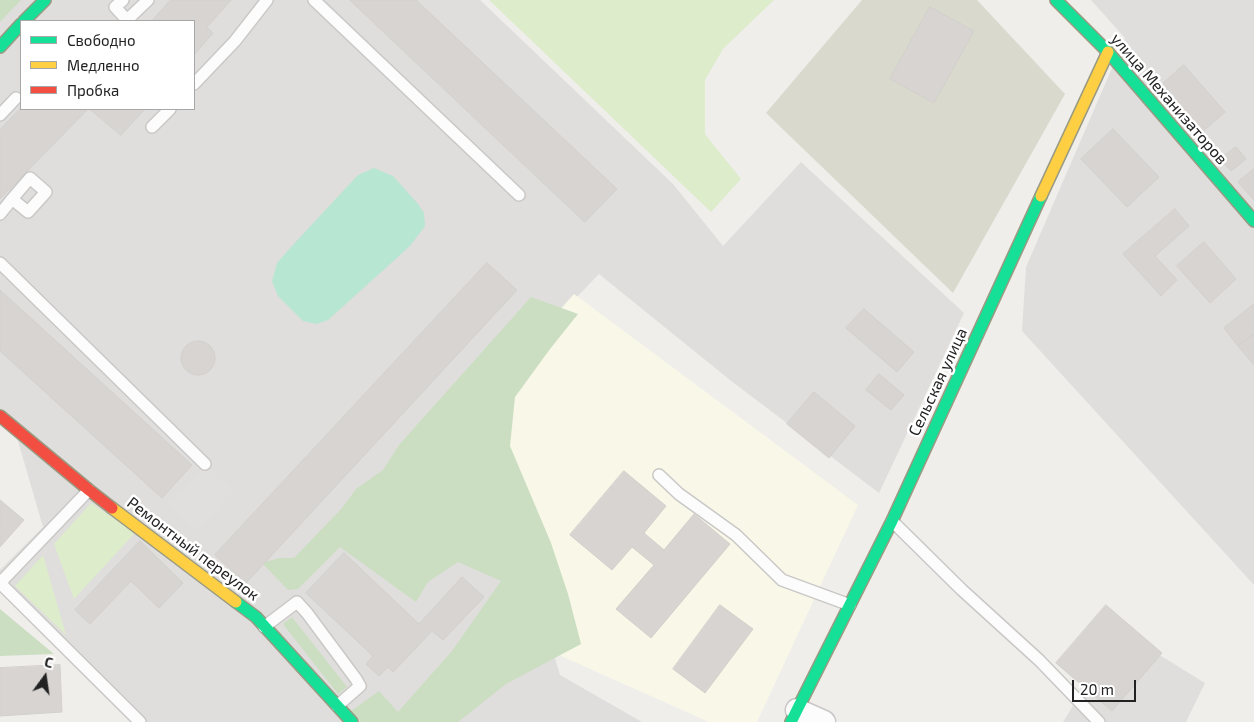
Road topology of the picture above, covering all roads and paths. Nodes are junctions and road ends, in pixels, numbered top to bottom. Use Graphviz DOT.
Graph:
graph roads {
  1 [pos="45,0"];
  2 [pos="122,0"];
  3 [pos="148,0"];
  4 [pos="267,0"];
  5 [pos="314,0"];
  6 [pos="1056,0"];
  7 [pos="25,20"];
  8 [pos="20,25"];
  9 [pos="0,47"];
  10 [pos="1108,52"];
  11 [pos="195,83"];
  12 [pos="16,98"];
  13 [pos="169,110"];
  14 [pos="0,115"];
  15 [pos="152,127"];
  16 [pos="519,195"];
  17 [pos="12,199"];
  18 [pos="0,214"];
  19 [pos="1254,222"];
  20 [pos="0,263"];
  21 [pos="0,416"];
  22 [pos="206,464"];
  23 [pos="659,475"];
  24 [pos="89,490"];
  25 [pos="892,521"];
  26 [pos="0,583"];
  27 [pos="850,605"];
  28 [pos="264,627"];
  29 [pos="337,706"];
  30 [pos="794,716"];
  31 [pos="140,722"];
  32 [pos="352,722"];
  33 [pos="824,722"];
  34 [pos="1098,722"];
  1 -- 7 [label="street"];
  2 -- 3 [label="lane"];
  4 -- 11 [label="lane"];
  5 -- 16 [label="lane"];
  6 -- 10 [label="street, улица Механизаторов"];
  8 -- 9 [label="street"];
  10 -- 19 [label="street, улица Механизаторов"];
  10 -- 25 [label="street, Сельская улица"];
  12 -- 14 [label="lane"];
  13 -- 15 [label="lane"];
  17 -- 18 [label="lane"];
  20 -- 22 [label="lane"];
  21 -- 24 [label="street, Ремонтный переулок"];
  23 -- 27 [label="lane"];
  24 -- 26 [label="lane"];
  24 -- 28 [label="street, Ремонтный переулок"];
  25 -- 27 [label="street, Сельская улица"];
  25 -- 34 [label="lane"];
  26 -- 31 [label="lane"];
  27 -- 30 [label="street, Сельская улица"];
  28 -- 29 [label="street, Ремонтный переулок"];
  28 -- 29 [label="lane"];
  29 -- 32 [label="street, Ремонтный переулок"];
  30 -- 33 [label="street"];
}
